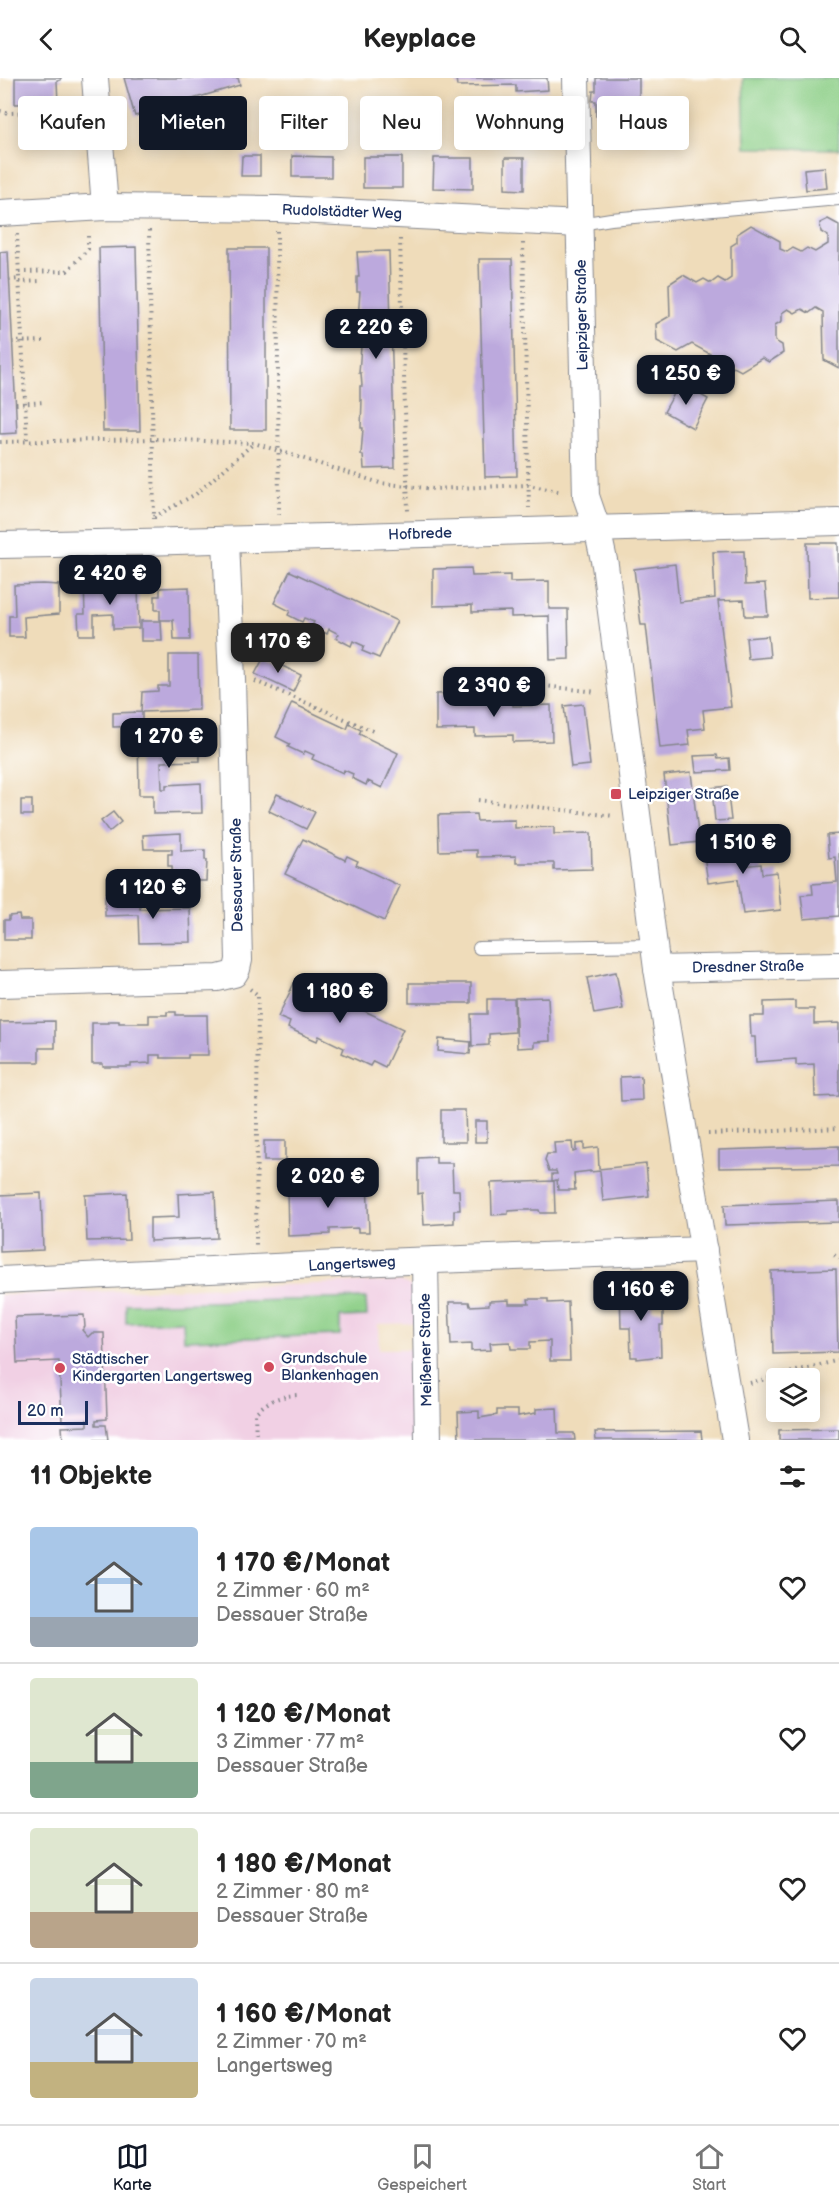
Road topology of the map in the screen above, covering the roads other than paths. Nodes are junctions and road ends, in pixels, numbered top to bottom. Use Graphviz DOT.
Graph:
graph roads {
  1 [pos="95,78"];
  2 [pos="576,78"];
  3 [pos="839,199"];
  4 [pos="96,208"];
  5 [pos="8,213"];
  6 [pos="580,224"];
  7 [pos="839,522"];
  8 [pos="597,528"];
  9 [pos="226,541"];
  10 [pos="0,545"];
  11 [pos="479,948"];
  12 [pos="655,957"];
  13 [pos="839,964"];
  14 [pos="0,984"];
  15 [pos="704,1250"];
  16 [pos="425,1261"];
  17 [pos="0,1280"];
  18 [pos="428,1440"];
  19 [pos="735,1440"];
  1 -- 4 [label="street"];
  2 -- 6 [label="street, Leipziger Straße"];
  3 -- 6 [label="lane"];
  4 -- 5 [label="street, Rudolstädter Weg"];
  4 -- 6 [label="street, Rudolstädter Weg"];
  6 -- 8 [label="street, Leipziger Straße"];
  7 -- 8 [label="street, Hofbrede"];
  8 -- 9 [label="street, Hofbrede"];
  8 -- 12 [label="street, Leipziger Straße"];
  9 -- 10 [label="street, Hofbrede"];
  9 -- 14 [label="street, Dessauer Straße"];
  11 -- 12 [label="lane"];
  12 -- 13 [label="street, Dresdner Straße"];
  12 -- 15 [label="street, Leipziger Straße"];
  15 -- 16 [label="street, Langertsweg"];
  15 -- 19 [label="street, Leipziger Straße"];
  16 -- 17 [label="street, Langertsweg"];
  16 -- 18 [label="street, Meißener Straße"];
}
